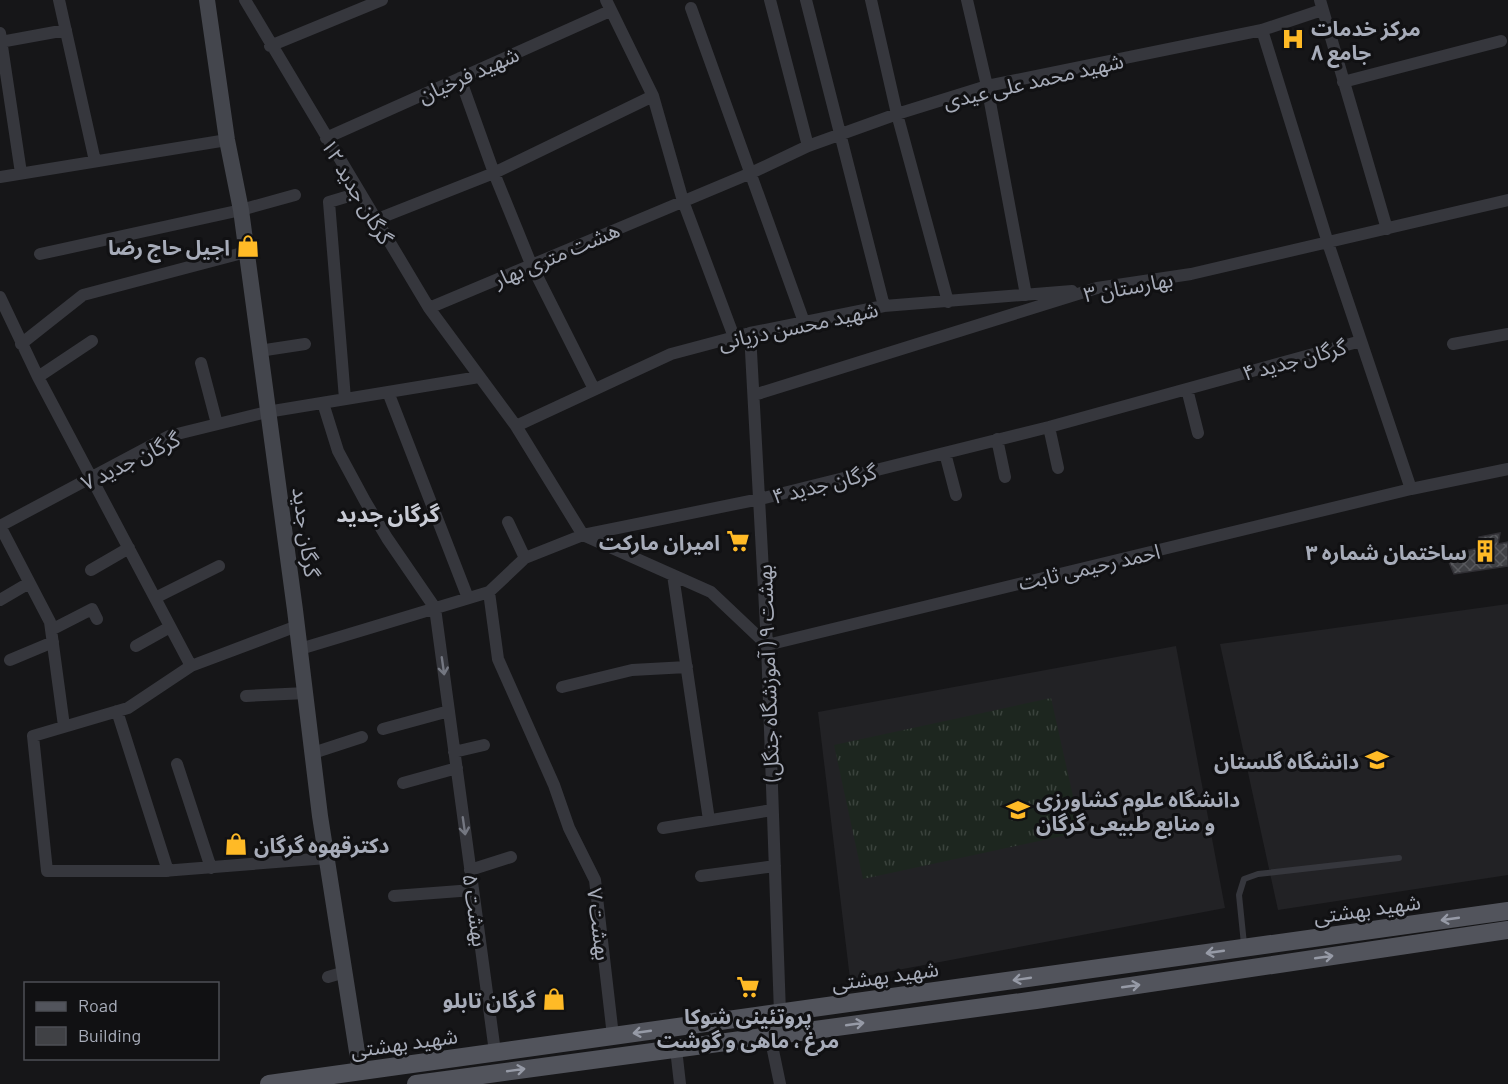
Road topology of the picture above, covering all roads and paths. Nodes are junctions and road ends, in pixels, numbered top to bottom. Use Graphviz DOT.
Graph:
graph roads {
  1 [pos="59,0"];
  2 [pos="207,0"];
  3 [pos="245,0"];
  4 [pos="382,0"];
  5 [pos="770,0"];
  6 [pos="806,0"];
  7 [pos="871,0"];
  8 [pos="967,0"];
  9 [pos="608,5"];
  10 [pos="1321,5"];
  11 [pos="691,9"];
  12 [pos="66,30"];
  13 [pos="1262,30"];
  14 [pos="0,39"];
  15 [pos="1501,41"];
  16 [pos="270,46"];
  17 [pos="460,78"];
  18 [pos="1343,82"];
  19 [pos="987,86"];
  20 [pos="652,96"];
  21 [pos="897,114"];
  22 [pos="839,136"];
  23 [pos="326,138"];
  24 [pos="227,140"];
  25 [pos="808,146"];
  26 [pos="95,160"];
  27 [pos="21,173"];
  28 [pos="494,173"];
  29 [pos="751,173"];
  30 [pos="0,177"];
  31 [pos="359,193"];
  32 [pos="295,195"];
  33 [pos="1508,200"];
  34 [pos="683,201"];
  35 [pos="240,210"];
  36 [pos="375,219"];
  37 [pos="1387,229"];
  38 [pos="1328,243"];
  39 [pos="246,252"];
  40 [pos="40,254"];
  41 [pos="531,264"];
  42 [pos="1097,288"];
  43 [pos="1026,294"];
  44 [pos="0,297"];
  45 [pos="948,302"];
  46 [pos="884,306"];
  47 [pos="429,308"];
  48 [pos="804,322"];
  49 [pos="750,333"];
  50 [pos="1508,334"];
  51 [pos="734,337"];
  52 [pos="92,341"];
  53 [pos="1361,341"];
  54 [pos="21,344"];
  55 [pos="304,344"];
  56 [pos="1453,344"];
  57 [pos="259,351"];
  58 [pos="201,363"];
  59 [pos="480,376"];
  60 [pos="39,377"];
  61 [pos="594,389"];
  62 [pos="1187,389"];
  63 [pos="388,392"];
  64 [pos="754,395"];
  65 [pos="345,399"];
  66 [pos="323,402"];
  67 [pos="267,412"];
  68 [pos="217,424"];
  69 [pos="516,426"];
  70 [pos="1049,427"];
  71 [pos="1198,433"];
  72 [pos="997,439"];
  73 [pos="945,453"];
  74 [pos="1058,468"];
  75 [pos="1508,469"];
  76 [pos="1005,477"];
  77 [pos="91,478"];
  78 [pos="1411,489"];
  79 [pos="956,495"];
  80 [pos="760,499"];
  81 [pos="508,522"];
  82 [pos="0,526"];
  83 [pos="583,535"];
  84 [pos="129,548"];
  85 [pos="525,558"];
  86 [pos="219,566"];
  87 [pos="91,570"];
  88 [pos="673,575"];
  89 [pos="29,583"];
  90 [pos="489,592"];
  91 [pos="155,598"];
  92 [pos="468,598"];
  93 [pos="0,600"];
  94 [pos="435,608"];
  95 [pos="97,619"];
  96 [pos="297,626"];
  97 [pos="170,627"];
  98 [pos="52,636"];
  99 [pos="767,645"];
  100 [pos="135,646"];
  101 [pos="300,649"];
  102 [pos="10,660"];
  103 [pos="191,666"];
  104 [pos="687,667"];
  105 [pos="562,687"];
  106 [pos="306,693"];
  107 [pos="246,696"];
  108 [pos="117,711"];
  109 [pos="449,711"];
  110 [pos="64,726"];
  111 [pos="383,729"];
  112 [pos="362,737"];
  113 [pos="484,745"];
  114 [pos="454,752"];
  115 [pos="313,753"];
  116 [pos="177,764"];
  117 [pos="457,768"];
  118 [pos="404,783"];
  119 [pos="772,810"];
  120 [pos="709,820"];
  121 [pos="663,828"];
  122 [pos="511,857"];
  123 [pos="327,858"];
  124 [pos="1399,858"];
  125 [pos="775,866"];
  126 [pos="211,867"];
  127 [pos="470,870"];
  128 [pos="166,871"];
  129 [pos="701,876"];
  130 [pos="473,890"];
  131 [pos="394,896"];
  132 [pos="1508,911"];
  133 [pos="1508,930"];
  134 [pos="1244,948"];
  135 [pos="1097,968"];
  136 [pos="345,972"];
  137 [pos="327,977"];
  138 [pos="1101,990"];
  139 [pos="780,1013"];
  140 [pos="613,1036"];
  141 [pos="770,1036"];
  142 [pos="676,1049"];
  143 [pos="495,1052"];
  144 [pos="360,1071"];
  145 [pos="442,1082"];
  146 [pos="269,1084"];
  147 [pos="416,1084"];
  148 [pos="680,1084"];
  149 [pos="780,1084"];
  1 -- 12 [label="street"];
  2 -- 24 [label="main road, گرگان جدید"];
  3 -- 16 [label="street, گرگان جدید ۱۲"];
  4 -- 16 [label="street"];
  5 -- 25 [label="street"];
  6 -- 22 [label="street"];
  7 -- 21 [label="street"];
  8 -- 19 [label="street"];
  9 -- 17 [label="street, شهید فرخیان"];
  9 -- 20 [label="street"];
  10 -- 13 [label="street, شهید محمد علی عیدی"];
  10 -- 18 [label="street"];
  11 -- 29 [label="street"];
  12 -- 14 [label="street"];
  12 -- 26 [label="street"];
  13 -- 19 [label="street, شهید محمد علی عیدی"];
  13 -- 38 [label="street"];
  14 -- 27 [label="street"];
  15 -- 18 [label="street"];
  16 -- 23 [label="street, گرگان جدید ۱۲"];
  17 -- 23 [label="street, شهید فرخیان"];
  17 -- 28 [label="street"];
  18 -- 37 [label="street"];
  19 -- 21 [label="street, شهید محمد علی عیدی"];
  19 -- 43 [label="street"];
  20 -- 28 [label="street"];
  20 -- 34 [label="street"];
  21 -- 22 [label="street, شهید محمد علی عیدی"];
  21 -- 45 [label="street"];
  22 -- 25 [label="street, شهید محمد علی عیدی"];
  22 -- 46 [label="street"];
  23 -- 31 [label="street, گرگان جدید ۱۲"];
  24 -- 26 [label="street"];
  24 -- 35 [label="main road, گرگان جدید"];
  25 -- 29 [label="street, شهید محمد علی عیدی"];
  26 -- 27 [label="street"];
  27 -- 30 [label="street"];
  28 -- 36 [label="street"];
  28 -- 41 [label="street"];
  29 -- 34 [label="street, هشت متری بهار"];
  29 -- 48 [label="street"];
  31 -- 36 [label="street, گرگان جدید ۱۲"];
  31 -- 65 [label="street"];
  32 -- 35 [label="street"];
  33 -- 37 [label="street, بهارستان ۳"];
  34 -- 41 [label="street, هشت متری بهار"];
  34 -- 51 [label="street"];
  35 -- 39 [label="main road, گرگان جدید"];
  35 -- 40 [label="street"];
  36 -- 47 [label="street, گرگان جدید ۱۲"];
  37 -- 38 [label="street, بهارستان ۳"];
  38 -- 42 [label="street, بهارستان ۳"];
  38 -- 53 [label="street"];
  39 -- 54 [label="street"];
  39 -- 57 [label="main road, گرگان جدید"];
  41 -- 47 [label="street, هشت متری بهار"];
  41 -- 61 [label="street"];
  42 -- 43 [label="street, شهید محسن دزیانی"];
  42 -- 64 [label="street, بهارستان ۳"];
  43 -- 45 [label="street, شهید محسن دزیانی"];
  44 -- 54 [label="street"];
  45 -- 46 [label="street, شهید محسن دزیانی"];
  46 -- 48 [label="street, شهید محسن دزیانی"];
  47 -- 59 [label="street, گرگان جدید ۱۲"];
  48 -- 49 [label="street, شهید محسن دزیانی"];
  49 -- 51 [label="street, شهید محسن دزیانی"];
  49 -- 64 [label="street, بهشت ۹ ( آموزشگاه جنگل)"];
  50 -- 56 [label="street"];
  51 -- 61 [label="street, شهید محسن دزیانی"];
  52 -- 60 [label="street"];
  53 -- 62 [label="street, گرگان جدید ۴"];
  53 -- 78 [label="street"];
  54 -- 60 [label="street"];
  55 -- 57 [label="street"];
  57 -- 67 [label="main road, گرگان جدید"];
  58 -- 68 [label="street"];
  59 -- 63 [label="street, گرگان جدید ۷"];
  59 -- 69 [label="street, گرگان جدید ۱۲"];
  60 -- 77 [label="street"];
  61 -- 69 [label="street, شهید محسن دزیانی"];
  62 -- 70 [label="street, گرگان جدید ۴"];
  62 -- 71 [label="street"];
  63 -- 65 [label="street, گرگان جدید ۷"];
  63 -- 92 [label="street"];
  64 -- 80 [label="street, بهشت ۹ ( آموزشگاه جنگل)"];
  65 -- 66 [label="street, گرگان جدید ۷"];
  66 -- 67 [label="street, گرگان جدید ۷"];
  66 -- 94 [label="street"];
  67 -- 68 [label="street, گرگان جدید ۷"];
  67 -- 96 [label="main road, گرگان جدید"];
  68 -- 77 [label="street, گرگان جدید ۷"];
  69 -- 83 [label="street, گرگان جدید ۱۲"];
  70 -- 72 [label="street, گرگان جدید ۴"];
  70 -- 74 [label="street"];
  72 -- 73 [label="street, گرگان جدید ۴"];
  72 -- 76 [label="street"];
  73 -- 79 [label="street"];
  73 -- 80 [label="street, گرگان جدید ۴"];
  75 -- 78 [label="street, احمد رحیمی ثابت"];
  77 -- 82 [label="street, گرگان جدید ۷"];
  77 -- 84 [label="street"];
  78 -- 99 [label="street, احمد رحیمی ثابت"];
  80 -- 83 [label="street, گرگان جدید ۴"];
  80 -- 99 [label="street, بهشت ۹ ( آموزشگاه جنگل)"];
  81 -- 85 [label="street"];
  82 -- 89 [label="street"];
  83 -- 85 [label="street, گرگان جدید ۴"];
  83 -- 88 [label="street"];
  84 -- 87 [label="street"];
  84 -- 91 [label="street"];
  85 -- 90 [label="street, گرگان جدید ۴"];
  86 -- 91 [label="street"];
  88 -- 99 [label="street"];
  88 -- 104 [label="street"];
  89 -- 93 [label="street"];
  89 -- 98 [label="street"];
  90 -- 92 [label="street, گرگان جدید ۴"];
  90 -- 140 [label="street, بهشت ۷"];
  91 -- 97 [label="street"];
  92 -- 94 [label="street, گرگان جدید ۴"];
  94 -- 101 [label="street, گرگان جدید ۴"];
  94 -- 109 [label="street, بهشت ۵, one-way"];
  95 -- 98 [label="street"];
  96 -- 101 [label="main road, گرگان جدید"];
  96 -- 103 [label="street"];
  97 -- 100 [label="street"];
  97 -- 103 [label="street"];
  98 -- 102 [label="street"];
  98 -- 110 [label="street"];
  99 -- 119 [label="street, بهشت ۹ ( آموزشگاه جنگل)"];
  101 -- 106 [label="main road, گرگان جدید"];
  103 -- 108 [label="street"];
  104 -- 105 [label="street"];
  104 -- 120 [label="street"];
  106 -- 107 [label="street"];
  106 -- 115 [label="main road, گرگان جدید"];
  108 -- 110 [label="street"];
  108 -- 128 [label="street"];
  109 -- 111 [label="street"];
  109 -- 114 [label="street, بهشت ۵"];
  110 -- 128 [label="street"];
  112 -- 115 [label="street"];
  113 -- 114 [label="street"];
  114 -- 117 [label="street, بهشت ۵"];
  115 -- 123 [label="main road, گرگان جدید"];
  116 -- 126 [label="street"];
  117 -- 118 [label="street"];
  117 -- 127 [label="street, بهشت ۵, one-way"];
  119 -- 120 [label="street"];
  119 -- 125 [label="street, بهشت ۹ ( آموزشگاه جنگل)"];
  120 -- 121 [label="street"];
  122 -- 127 [label="street"];
  123 -- 126 [label="street"];
  123 -- 136 [label="main road, گرگان جدید"];
  124 -- 134 [label="lane"];
  125 -- 129 [label="street"];
  125 -- 139 [label="street, بهشت ۹ ( آموزشگاه جنگل)"];
  126 -- 128 [label="street"];
  127 -- 130 [label="street, بهشت ۵"];
  130 -- 131 [label="street"];
  130 -- 143 [label="street, بهشت ۵"];
  132 -- 134 [label="main road, شهید بهشتی, one-way"];
  138 -- 133 [label="main road, شهید بهشتی, one-way"];
  134 -- 135 [label="main road, شهید بهشتی, one-way"];
  135 -- 138 [label="main road"];
  135 -- 139 [label="main road, شهید بهشتی, one-way"];
  136 -- 137 [label="street"];
  136 -- 144 [label="main road, گرگان جدید"];
  141 -- 138 [label="main road, شهید بهشتی, one-way"];
  139 -- 140 [label="main road, شهید بهشتی, one-way"];
  140 -- 143 [label="main road, شهید بهشتی"];
  141 -- 142 [label="main road, شهید بهشتی"];
  141 -- 149 [label="street"];
  145 -- 142 [label="main road, شهید بهشتی, one-way"];
  142 -- 148 [label="street"];
  143 -- 144 [label="main road, شهید بهشتی"];
  144 -- 146 [label="main road, شهید بهشتی"];
  145 -- 147 [label="main road, شهید بهشتی"];
}
